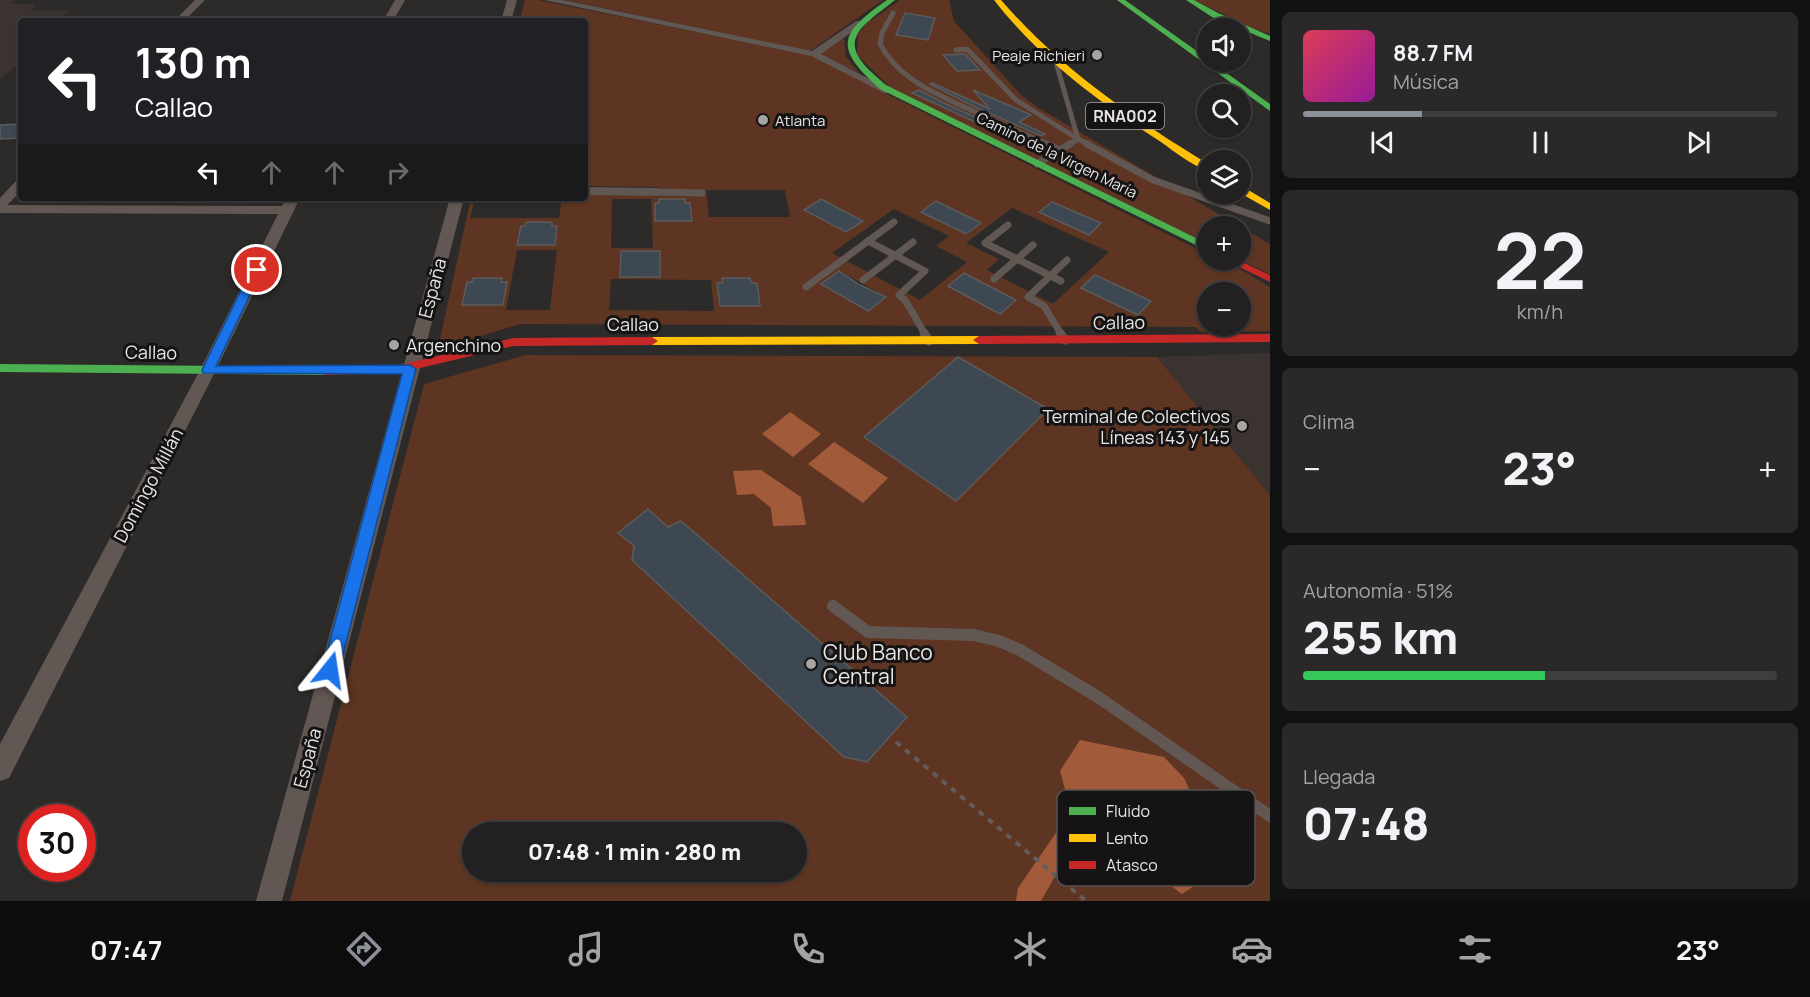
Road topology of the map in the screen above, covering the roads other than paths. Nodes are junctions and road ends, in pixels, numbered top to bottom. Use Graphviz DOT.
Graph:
graph roads {
  1 [pos="200,0"];
  2 [pos="400,0"];
  3 [pos="512,0"];
  4 [pos="549,0"];
  5 [pos="997,0"];
  6 [pos="1120,0"];
  7 [pos="1189,0"];
  8 [pos="892,7"];
  9 [pos="183,18"];
  10 [pos="390,18"];
  11 [pos="507,18"];
  12 [pos="859,22"];
  13 [pos="1270,37"];
  14 [pos="956,50"];
  15 [pos="814,54"];
  16 [pos="1057,66"];
  17 [pos="892,93"];
  18 [pos="1270,108"];
  19 [pos="1078,139"];
  20 [pos="1060,150"];
  21 [pos="1197,161"];
  22 [pos="1037,164"];
  23 [pos="18,187"];
  24 [pos="588,191"];
  25 [pos="657,192"];
  26 [pos="702,193"];
  27 [pos="1251,195"];
  28 [pos="456,201"];
  29 [pos="290,204"];
  30 [pos="0,207"];
  31 [pos="1270,207"];
  32 [pos="1270,220"];
  33 [pos="894,222"];
  34 [pos="1008,225"];
  35 [pos="868,241"];
  36 [pos="913,242"];
  37 [pos="1197,243"];
  38 [pos="1033,245"];
  39 [pos="895,255"];
  40 [pos="1018,260"];
  41 [pos="1067,260"];
  42 [pos="1251,270"];
  43 [pos="1051,276"];
  44 [pos="993,279"];
  45 [pos="1270,279"];
  46 [pos="863,280"];
  47 [pos="1061,281"];
  48 [pos="806,287"];
  49 [pos="1270,338"];
  50 [pos="1065,340"];
  51 [pos="929,341"];
  52 [pos="0,368"];
  53 [pos="410,369"];
  54 [pos="208,370"];
  55 [pos="833,606"];
  56 [pos="0,769"];
  57 [pos="1232,790"];
  58 [pos="1255,806"];
  59 [pos="1270,816"];
  60 [pos="269,901"];
  1 -- 9 [label="street"];
  2 -- 10 [label="street"];
  3 -- 11 [label="street"];
  4 -- 15 [label="street, Camino de la Virgen María"];
  5 -- 16 [label="main road, RNA002"];
  6 -- 18 [label="main road"];
  7 -- 13 [label="main road"];
  8 -- 12 [label="main road"];
  8 -- 20 [label="lane"];
  12 -- 15 [label="street"];
  12 -- 17 [label="main road, Camino de la Virgen María"];
  14 -- 19 [label="lane"];
  15 -- 17 [label="street, Camino de la Virgen María"];
  16 -- 19 [label="lane"];
  16 -- 21 [label="main road, RNA002"];
  17 -- 22 [label="main road, Camino de la Virgen María"];
  19 -- 20 [label="lane"];
  19 -- 32 [label="lane"];
  20 -- 22 [label="lane"];
  22 -- 37 [label="main road, Camino de la Virgen María"];
  23 -- 30 [label="street"];
  24 -- 25 [label="street"];
  25 -- 26 [label="lane"];
  27 -- 31 [label="main road"];
  28 -- 53 [label="street, España"];
  29 -- 30 [label="street"];
  29 -- 54 [label="street, Domingo Millán"];
  33 -- 35 [label="lane"];
  34 -- 40 [label="lane"];
  35 -- 39 [label="lane"];
  35 -- 48 [label="lane"];
  36 -- 39 [label="lane"];
  38 -- 40 [label="lane"];
  39 -- 46 [label="lane"];
  39 -- 51 [label="lane"];
  40 -- 43 [label="lane"];
  40 -- 44 [label="lane"];
  41 -- 43 [label="lane"];
  42 -- 45 [label="main road"];
  43 -- 47 [label="lane"];
  43 -- 50 [label="lane"];
  49 -- 50 [label="main road, Callao"];
  50 -- 51 [label="main road, Callao"];
  51 -- 53 [label="main road, Callao"];
  52 -- 54 [label="main road, Callao"];
  53 -- 54 [label="main road, Callao"];
  53 -- 60 [label="street, España"];
  54 -- 56 [label="street, Domingo Millán"];
  55 -- 57 [label="lane"];
  58 -- 59 [label="lane"];
}
